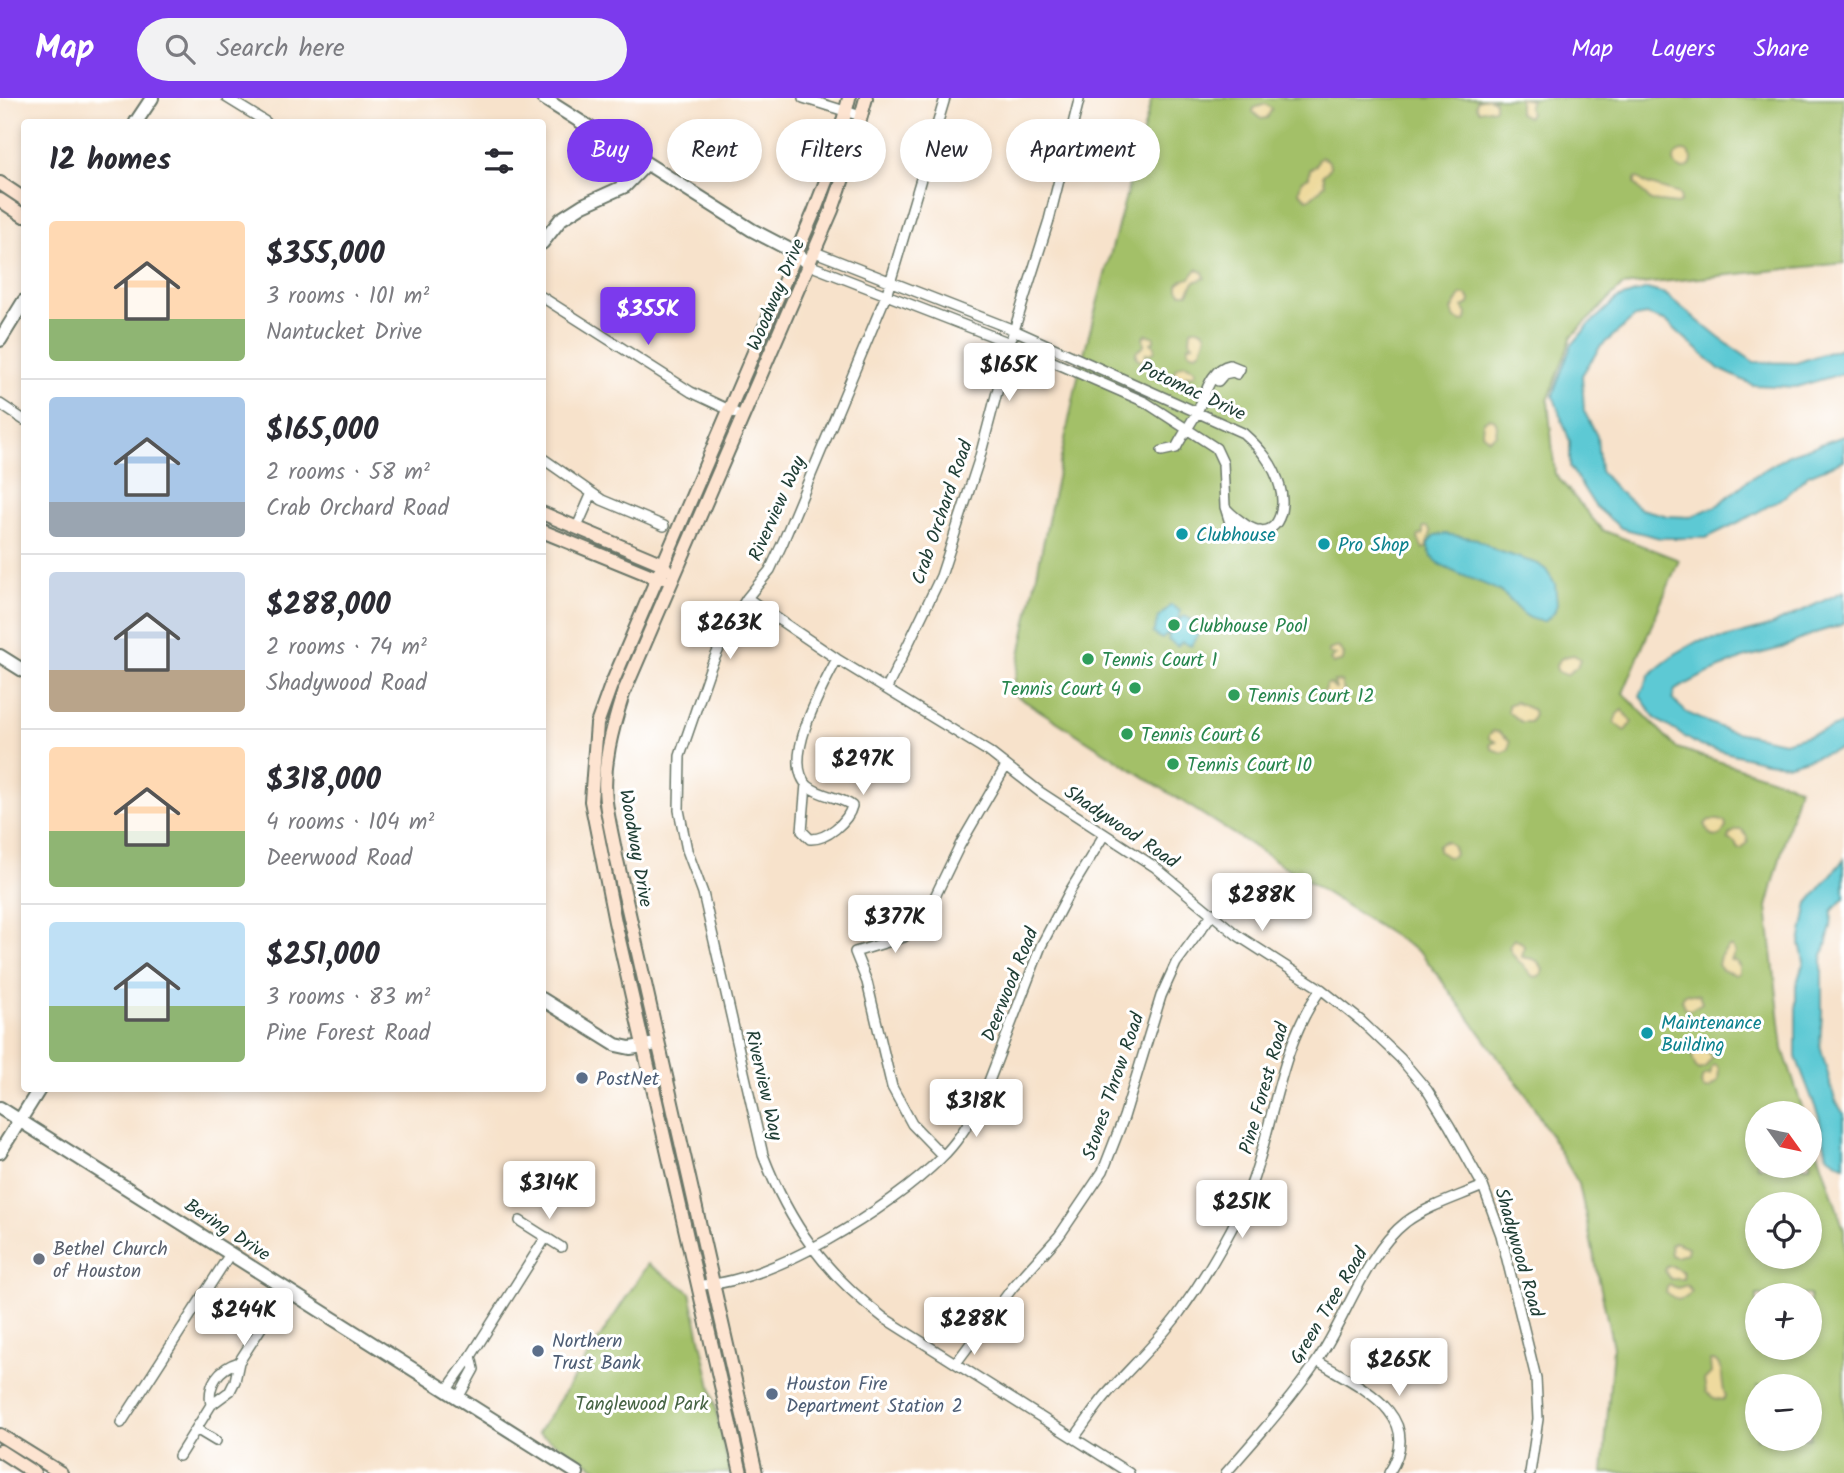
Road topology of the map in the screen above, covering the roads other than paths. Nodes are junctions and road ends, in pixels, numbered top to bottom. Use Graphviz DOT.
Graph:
graph roads {
  1 [pos="152,98"];
  2 [pos="227,98"];
  3 [pos="543,98"];
  4 [pos="803,98"];
  5 [pos="849,98"];
  6 [pos="866,98"];
  7 [pos="945,98"];
  8 [pos="1081,99"];
  9 [pos="845,111"];
  10 [pos="861,116"];
  11 [pos="138,119"];
  12 [pos="261,119"];
  13 [pos="576,119"];
  14 [pos="653,168"];
  15 [pos="629,182"];
  16 [pos="0,183"];
  17 [pos="21,196"];
  18 [pos="0,200"];
  19 [pos="21,214"];
  20 [pos="546,238"];
  21 [pos="815,251"];
  22 [pos="796,253"];
  23 [pos="809,265"];
  24 [pos="890,281"];
  25 [pos="887,293"];
  26 [pos="546,300"];
  27 [pos="21,306"];
  28 [pos="1014,330"];
  29 [pos="0,340"];
  30 [pos="1010,343"];
  31 [pos="0,404"];
  32 [pos="1198,410"];
  33 [pos="729,411"];
  34 [pos="743,416"];
  35 [pos="21,418"];
  36 [pos="1187,429"];
  37 [pos="1162,451"];
  38 [pos="546,461"];
  39 [pos="592,493"];
  40 [pos="546,515"];
  41 [pos="664,526"];
  42 [pos="577,527"];
  43 [pos="546,533"];
  44 [pos="663,564"];
  45 [pos="657,578"];
  46 [pos="672,578"];
  47 [pos="747,598"];
  48 [pos="0,656"];
  49 [pos="837,659"];
  50 [pos="21,668"];
  51 [pos="610,688"];
  52 [pos="887,688"];
  53 [pos="623,694"];
  54 [pos="1006,766"];
  55 [pos="806,784"];
  56 [pos="1104,835"];
  57 [pos="1213,913"];
  58 [pos="630,919"];
  59 [pos="615,922"];
  60 [pos="1321,989"];
  61 [pos="546,1001"];
  62 [pos="657,1044"];
  63 [pos="643,1046"];
  64 [pos="38,1092"];
  65 [pos="0,1108"];
  66 [pos="20,1120"];
  67 [pos="0,1152"];
  68 [pos="943,1156"];
  69 [pos="684,1157"];
  70 [pos="670,1161"];
  71 [pos="1483,1186"];
  72 [pos="520,1220"];
  73 [pos="546,1237"];
  74 [pos="561,1247"];
  75 [pos="811,1248"];
  76 [pos="230,1254"];
  77 [pos="698,1285"];
  78 [pos="714,1285"];
  79 [pos="286,1289"];
  80 [pos="1317,1361"];
  81 [pos="239,1362"];
  82 [pos="956,1363"];
  83 [pos="734,1373"];
  84 [pos="719,1377"];
  85 [pos="452,1394"];
  86 [pos="211,1405"];
  87 [pos="742,1408"];
  88 [pos="727,1413"];
  89 [pos="121,1423"];
  90 [pos="196,1429"];
  91 [pos="1,1438"];
  92 [pos="1074,1438"];
  93 [pos="216,1441"];
  94 [pos="0,1451"];
  95 [pos="179,1456"];
  96 [pos="34,1473"];
  97 [pos="61,1473"];
  98 [pos="577,1473"];
  99 [pos="741,1473"];
  100 [pos="756,1473"];
  101 [pos="1129,1473"];
  102 [pos="1226,1473"];
  103 [pos="1389,1473"];
  104 [pos="1530,1473"];
  1 -- 11 [label="street"];
  2 -- 12 [label="street"];
  3 -- 13 [label="street, Potomac Drive"];
  4 -- 9 [label="street"];
  5 -- 9 [label="main road, Woodway Drive"];
  6 -- 10 [label="main road, Woodway Drive"];
  7 -- 24 [label="street, Riverview Way"];
  8 -- 28 [label="street, Crab Orchard Road"];
  9 -- 10 [label="street"];
  9 -- 22 [label="main road, Woodway Drive"];
  10 -- 21 [label="main road, Woodway Drive"];
  14 -- 22 [label="street, Potomac Drive"];
  15 -- 20 [label="street"];
  16 -- 17 [label="main road"];
  18 -- 19 [label="main road"];
  21 -- 22 [label="street, Potomac Drive"];
  21 -- 23 [label="main road, Woodway Drive"];
  21 -- 24 [label="street, Potomac Drive"];
  22 -- 23 [label="street, Potomac Drive"];
  22 -- 33 [label="main road, Woodway Drive"];
  23 -- 25 [label="street, Potomac Drive"];
  23 -- 34 [label="main road, Woodway Drive"];
  24 -- 25 [label="street, Riverview Way"];
  24 -- 28 [label="street, Potomac Drive"];
  25 -- 30 [label="street, Potomac Drive"];
  25 -- 47 [label="street, Riverview Way"];
  26 -- 33 [label="street"];
  27 -- 29 [label="street"];
  28 -- 30 [label="street, Crab Orchard Road"];
  28 -- 32 [label="street, Potomac Drive"];
  30 -- 36 [label="street, Potomac Drive"];
  30 -- 52 [label="street, Crab Orchard Road"];
  31 -- 35 [label="street"];
  32 -- 32 [label="street"];
  32 -- 36 [label="street"];
  32 -- 36 [label="street, Potomac Drive"];
  33 -- 34 [label="street"];
  33 -- 44 [label="main road, Woodway Drive"];
  34 -- 46 [label="main road, Woodway Drive"];
  36 -- 37 [label="street"];
  38 -- 39 [label="street"];
  39 -- 41 [label="street"];
  39 -- 42 [label="street"];
  40 -- 42 [label="main road"];
  42 -- 44 [label="main road"];
  43 -- 45 [label="main road"];
  44 -- 45 [label="main road, Woodway Drive"];
  44 -- 46 [label="main road"];
  45 -- 46 [label="main road"];
  45 -- 51 [label="main road, Woodway Drive"];
  46 -- 53 [label="main road, Woodway Drive"];
  47 -- 49 [label="street, Shadywood Road"];
  47 -- 75 [label="street, Riverview Way"];
  48 -- 50 [label="street"];
  49 -- 52 [label="street, Shadywood Road"];
  49 -- 55 [label="street"];
  51 -- 53 [label="main road"];
  51 -- 59 [label="main road, Woodway Drive"];
  52 -- 54 [label="street, Shadywood Road"];
  53 -- 58 [label="main road, Woodway Drive"];
  54 -- 56 [label="street, Shadywood Road"];
  54 -- 68 [label="street"];
  55 -- 55 [label="street"];
  56 -- 57 [label="street, Shadywood Road"];
  56 -- 68 [label="street, Deerwood Road"];
  57 -- 60 [label="street, Shadywood Road"];
  57 -- 82 [label="street, Stones Throw Road"];
  58 -- 59 [label="main road"];
  58 -- 62 [label="main road, Woodway Drive"];
  59 -- 63 [label="main road, Woodway Drive"];
  60 -- 71 [label="street, Shadywood Road"];
  60 -- 92 [label="street, Pine Forest Road"];
  61 -- 63 [label="street"];
  62 -- 63 [label="street"];
  62 -- 69 [label="main road, Woodway Drive"];
  63 -- 70 [label="main road, Woodway Drive"];
  64 -- 66 [label="street"];
  65 -- 66 [label="street, Bering Drive"];
  66 -- 67 [label="street"];
  66 -- 76 [label="street, Bering Drive"];
  68 -- 75 [label="street, Deerwood Road"];
  69 -- 70 [label="main road"];
  69 -- 78 [label="main road, Woodway Drive"];
  70 -- 77 [label="main road, Woodway Drive"];
  71 -- 80 [label="street, Green Tree Road"];
  71 -- 104 [label="street, Shadywood Road"];
  72 -- 73 [label="street"];
  73 -- 74 [label="street"];
  73 -- 85 [label="street"];
  75 -- 78 [label="street, Deerwood Road"];
  75 -- 82 [label="street, Riverview Way"];
  76 -- 79 [label="street, Bering Drive"];
  76 -- 89 [label="street"];
  77 -- 78 [label="street, Deerwood Road"];
  77 -- 84 [label="main road, Woodway Drive"];
  78 -- 83 [label="main road, Woodway Drive"];
  79 -- 81 [label="street"];
  79 -- 85 [label="street, Bering Drive"];
  80 -- 102 [label="street, Green Tree Road"];
  80 -- 103 [label="street"];
  81 -- 86 [label="street"];
  81 -- 86 [label="street"];
  82 -- 92 [label="street, Riverview Way"];
  83 -- 84 [label="main road"];
  83 -- 87 [label="main road, Woodway Drive"];
  84 -- 88 [label="main road, Woodway Drive"];
  85 -- 98 [label="street, Bering Drive"];
  86 -- 90 [label="street"];
  87 -- 88 [label="main road"];
  87 -- 100 [label="main road, Woodway Drive"];
  88 -- 99 [label="main road, Woodway Drive"];
  90 -- 93 [label="street"];
  90 -- 95 [label="street"];
  91 -- 97 [label="main road"];
  92 -- 101 [label="street, Riverview Way"];
  94 -- 96 [label="main road"];
}
